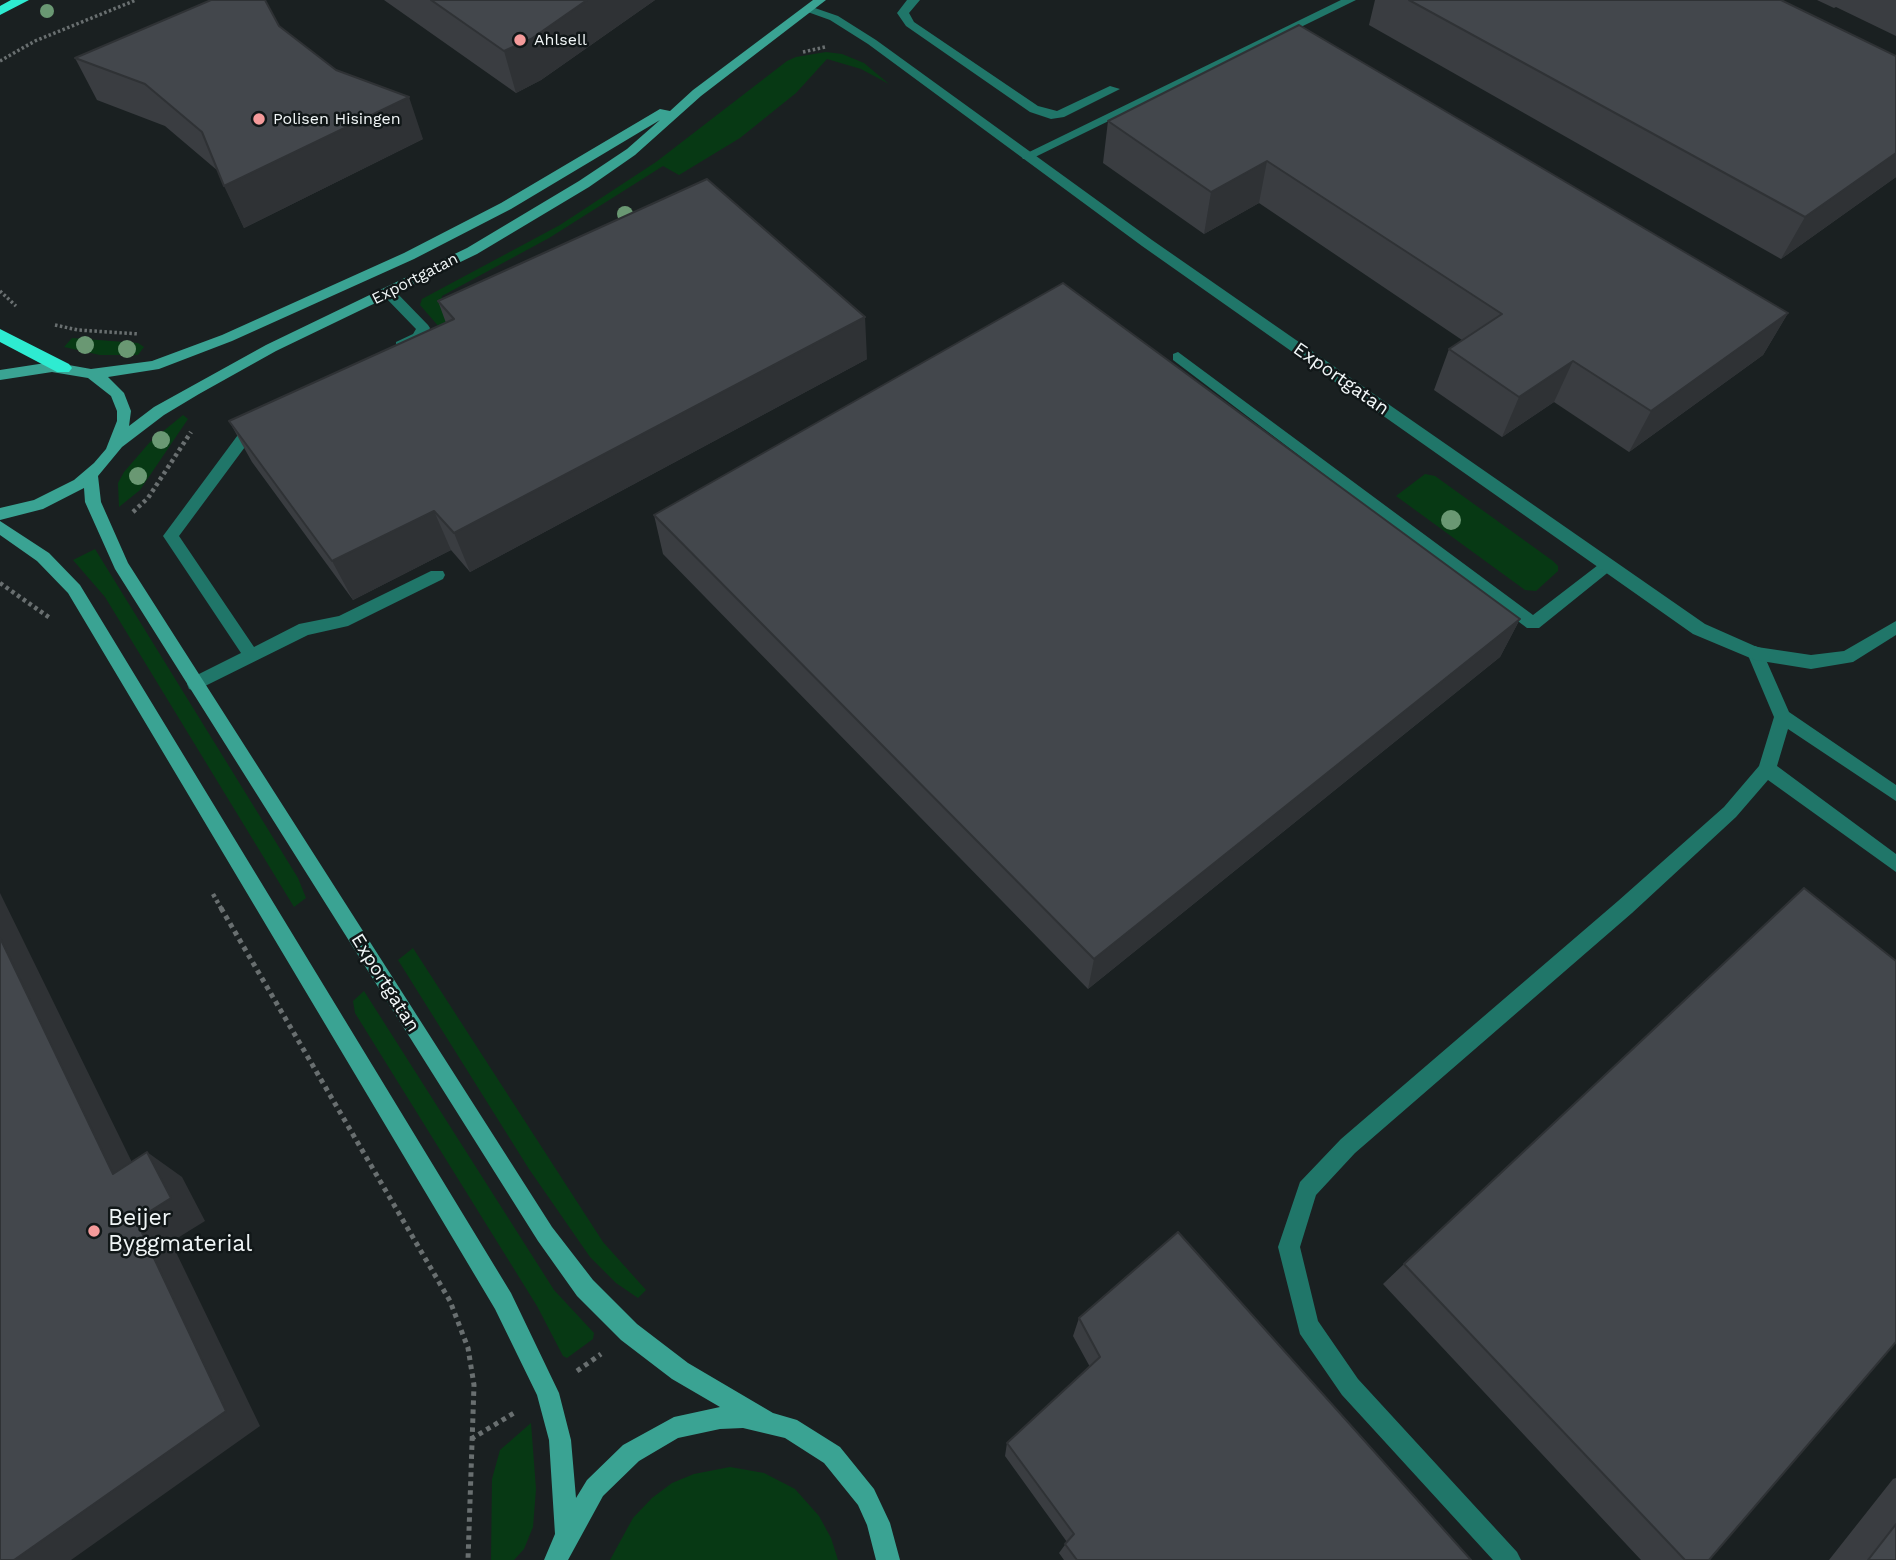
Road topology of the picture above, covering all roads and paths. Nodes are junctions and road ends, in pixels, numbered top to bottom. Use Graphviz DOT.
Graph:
graph roads {
  1 [pos="22,0"];
  2 [pos="136,0"];
  3 [pos="914,0"];
  4 [pos="1350,0"];
  5 [pos="815,4"];
  6 [pos="0,11"];
  7 [pos="0,61"];
  8 [pos="1114,89"];
  9 [pos="697,93"];
  10 [pos="1027,156"];
  11 [pos="389,293"];
  12 [pos="0,335"];
  13 [pos="383,354"];
  14 [pos="1178,357"];
  15 [pos="63,368"];
  16 [pos="91,374"];
  17 [pos="0,375"];
  18 [pos="263,412"];
  19 [pos="118,443"];
  20 [pos="90,475"];
  21 [pos="0,514"];
  22 [pos="0,527"];
  23 [pos="1608,566"];
  24 [pos="437,575"];
  25 [pos="0,583"];
  26 [pos="54,621"];
  27 [pos="1895,629"];
  28 [pos="1755,653"];
  29 [pos="251,655"];
  30 [pos="195,684"];
  31 [pos="1783,717"];
  32 [pos="1767,769"];
  33 [pos="1896,794"];
  34 [pos="1896,864"];
  35 [pos="211,891"];
  36 [pos="765,1421"];
  37 [pos="567,1534"];
  38 [pos="468,1560"];
  39 [pos="556,1560"];
  40 [pos="888,1560"];
  41 [pos="1509,1560"];
  1 -- 6 [label="highway"];
  2 -- 7 [label="path"];
  3 -- 8 [label="street"];
  4 -- 10 [label="street"];
  5 -- 9 [label="street, Exportgatan"];
  5 -- 10 [label="street, Exportgatan"];
  9 -- 11 [label="street, Exportgatan"];
  9 -- 16 [label="street, Exportgatan"];
  10 -- 23 [label="street, Exportgatan"];
  11 -- 13 [label="street"];
  11 -- 19 [label="street, Exportgatan"];
  12 -- 15 [label="highway"];
  14 -- 23 [label="street"];
  15 -- 16 [label="street, Exportgatan"];
  15 -- 17 [label="street, Exportgatan"];
  16 -- 19 [label="street, Exportgatan"];
  18 -- 29 [label="street"];
  19 -- 20 [label="street, Exportgatan"];
  20 -- 21 [label="street, Exportgatan"];
  20 -- 30 [label="street, Exportgatan"];
  22 -- 37 [label="street, Exportgatan"];
  23 -- 28 [label="street, Exportgatan"];
  24 -- 29 [label="street"];
  25 -- 26 [label="path"];
  27 -- 28 [label="street, Exportgatan"];
  28 -- 31 [label="street"];
  29 -- 30 [label="street"];
  30 -- 36 [label="street, Exportgatan"];
  31 -- 32 [label="street"];
  31 -- 33 [label="street"];
  32 -- 34 [label="street"];
  32 -- 41 [label="street"];
  35 -- 38 [label="path"];
  36 -- 37 [label="street, Exportgatan"];
  36 -- 40 [label="street, Exportgatan"];
  37 -- 39 [label="street, Exportgatan"];
}
